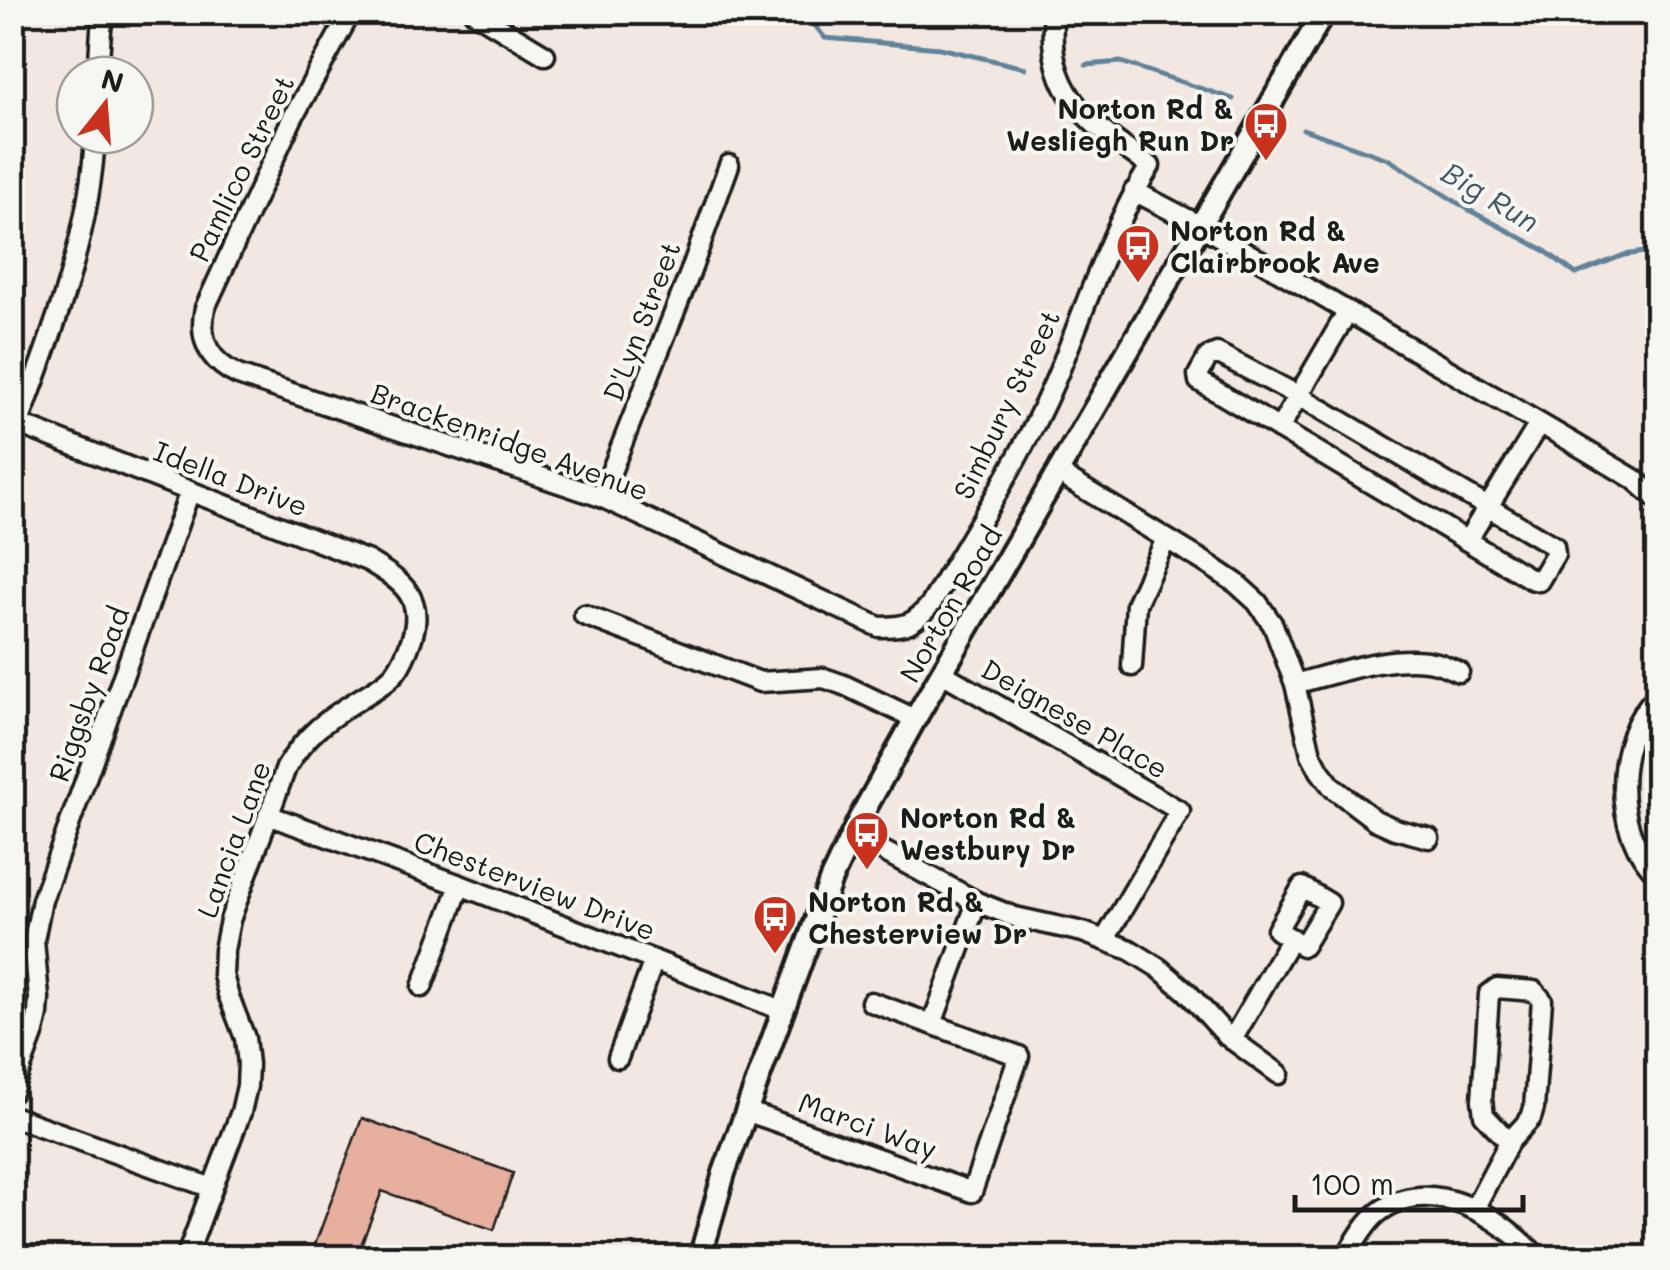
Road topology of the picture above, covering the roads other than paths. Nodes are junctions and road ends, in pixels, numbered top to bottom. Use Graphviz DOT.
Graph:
graph roads {
  1 [pos="104,12"];
  2 [pos="352,12"];
  3 [pos="474,12"];
  4 [pos="1054,12"];
  5 [pos="1324,12"];
  6 [pos="99,55"];
  7 [pos="545,55"];
  8 [pos="93,155"];
  9 [pos="729,165"];
  10 [pos="1134,190"];
  11 [pos="1200,226"];
  12 [pos="210,296"];
  13 [pos="1348,311"];
  14 [pos="1298,396"];
  15 [pos="1539,424"];
  16 [pos="1279,429"];
  17 [pos="16,432"];
  18 [pos="1058,473"];
  19 [pos="190,492"];
  20 [pos="601,496"];
  21 [pos="1658,500"];
  22 [pos="1489,508"];
  23 [pos="1166,539"];
  24 [pos="1468,541"];
  25 [pos="414,599"];
  26 [pos="584,615"];
  27 [pos="904,627"];
  28 [pos="1132,666"];
  29 [pos="1459,672"];
  30 [pos="942,673"];
  31 [pos="1295,684"];
  32 [pos="1658,695"];
  33 [pos="915,719"];
  34 [pos="268,815"];
  35 [pos="852,834"];
  36 [pos="1429,838"];
  37 [pos="1658,875"];
  38 [pos="460,886"];
  39 [pos="976,902"];
  40 [pos="1291,938"];
  41 [pos="1104,939"];
  42 [pos="654,960"];
  43 [pos="422,987"];
  44 [pos="872,1002"];
  45 [pos="782,1010"];
  46 [pos="932,1024"];
  47 [pos="1232,1040"];
  48 [pos="618,1058"];
  49 [pos="1279,1074"];
  50 [pos="12,1092"];
  51 [pos="746,1111"];
  52 [pos="12,1116"];
  53 [pos="1509,1142"];
  54 [pos="212,1188"];
  55 [pos="1474,1209"];
  56 [pos="12,1252"];
  57 [pos="27,1258"];
  58 [pos="186,1258"];
  59 [pos="700,1258"];
  60 [pos="1344,1258"];
  61 [pos="1538,1258"];
  1 -- 6 [label="street"];
  2 -- 12 [label="street, Pamlico Street"];
  3 -- 7 [label="street"];
  4 -- 10 [label="street"];
  5 -- 11 [label="main road, Norton Road"];
  8 -- 17 [label="street"];
  9 -- 20 [label="street, D'Lyn Street"];
  10 -- 11 [label="street"];
  10 -- 27 [label="street, Simbury Street"];
  11 -- 13 [label="street"];
  11 -- 18 [label="main road, Norton Road"];
  12 -- 20 [label="street, Brackenridge Avenue"];
  13 -- 14 [label="street"];
  13 -- 15 [label="street"];
  14 -- 16 [label="street"];
  14 -- 16 [label="street"];
  14 -- 22 [label="street"];
  15 -- 21 [label="street"];
  15 -- 22 [label="street"];
  16 -- 24 [label="street"];
  17 -- 19 [label="street, Idella Drive"];
  18 -- 23 [label="street"];
  18 -- 30 [label="main road, Norton Road"];
  19 -- 25 [label="street, Idella Drive"];
  19 -- 50 [label="street, Riggsby Road"];
  20 -- 27 [label="street, Brackenridge Avenue"];
  22 -- 24 [label="street"];
  22 -- 24 [label="street"];
  23 -- 28 [label="street"];
  23 -- 31 [label="street"];
  25 -- 34 [label="street, Lancia Lane"];
  26 -- 33 [label="street"];
  29 -- 31 [label="street"];
  30 -- 33 [label="main road, Norton Road"];
  30 -- 41 [label="street, Deignese Place"];
  31 -- 36 [label="street"];
  32 -- 37 [label="street"];
  33 -- 35 [label="main road, Norton Road"];
  34 -- 38 [label="street, Chesterview Drive"];
  34 -- 54 [label="street, Lancia Lane"];
  35 -- 39 [label="street"];
  35 -- 45 [label="main road, Norton Road"];
  38 -- 42 [label="street, Chesterview Drive"];
  38 -- 43 [label="street"];
  39 -- 41 [label="street"];
  39 -- 46 [label="street"];
  40 -- 47 [label="street"];
  41 -- 47 [label="street"];
  42 -- 45 [label="street, Chesterview Drive"];
  42 -- 48 [label="street"];
  44 -- 46 [label="street"];
  45 -- 51 [label="main road, Norton Road"];
  46 -- 51 [label="street, Marci Way"];
  47 -- 49 [label="street"];
  51 -- 59 [label="main road, Norton Road"];
  52 -- 54 [label="street"];
  53 -- 53 [label="street"];
  53 -- 55 [label="street"];
  54 -- 58 [label="street, Lancia Lane"];
  55 -- 60 [label="street"];
  55 -- 61 [label="street"];
  56 -- 57 [label="street"];
}
